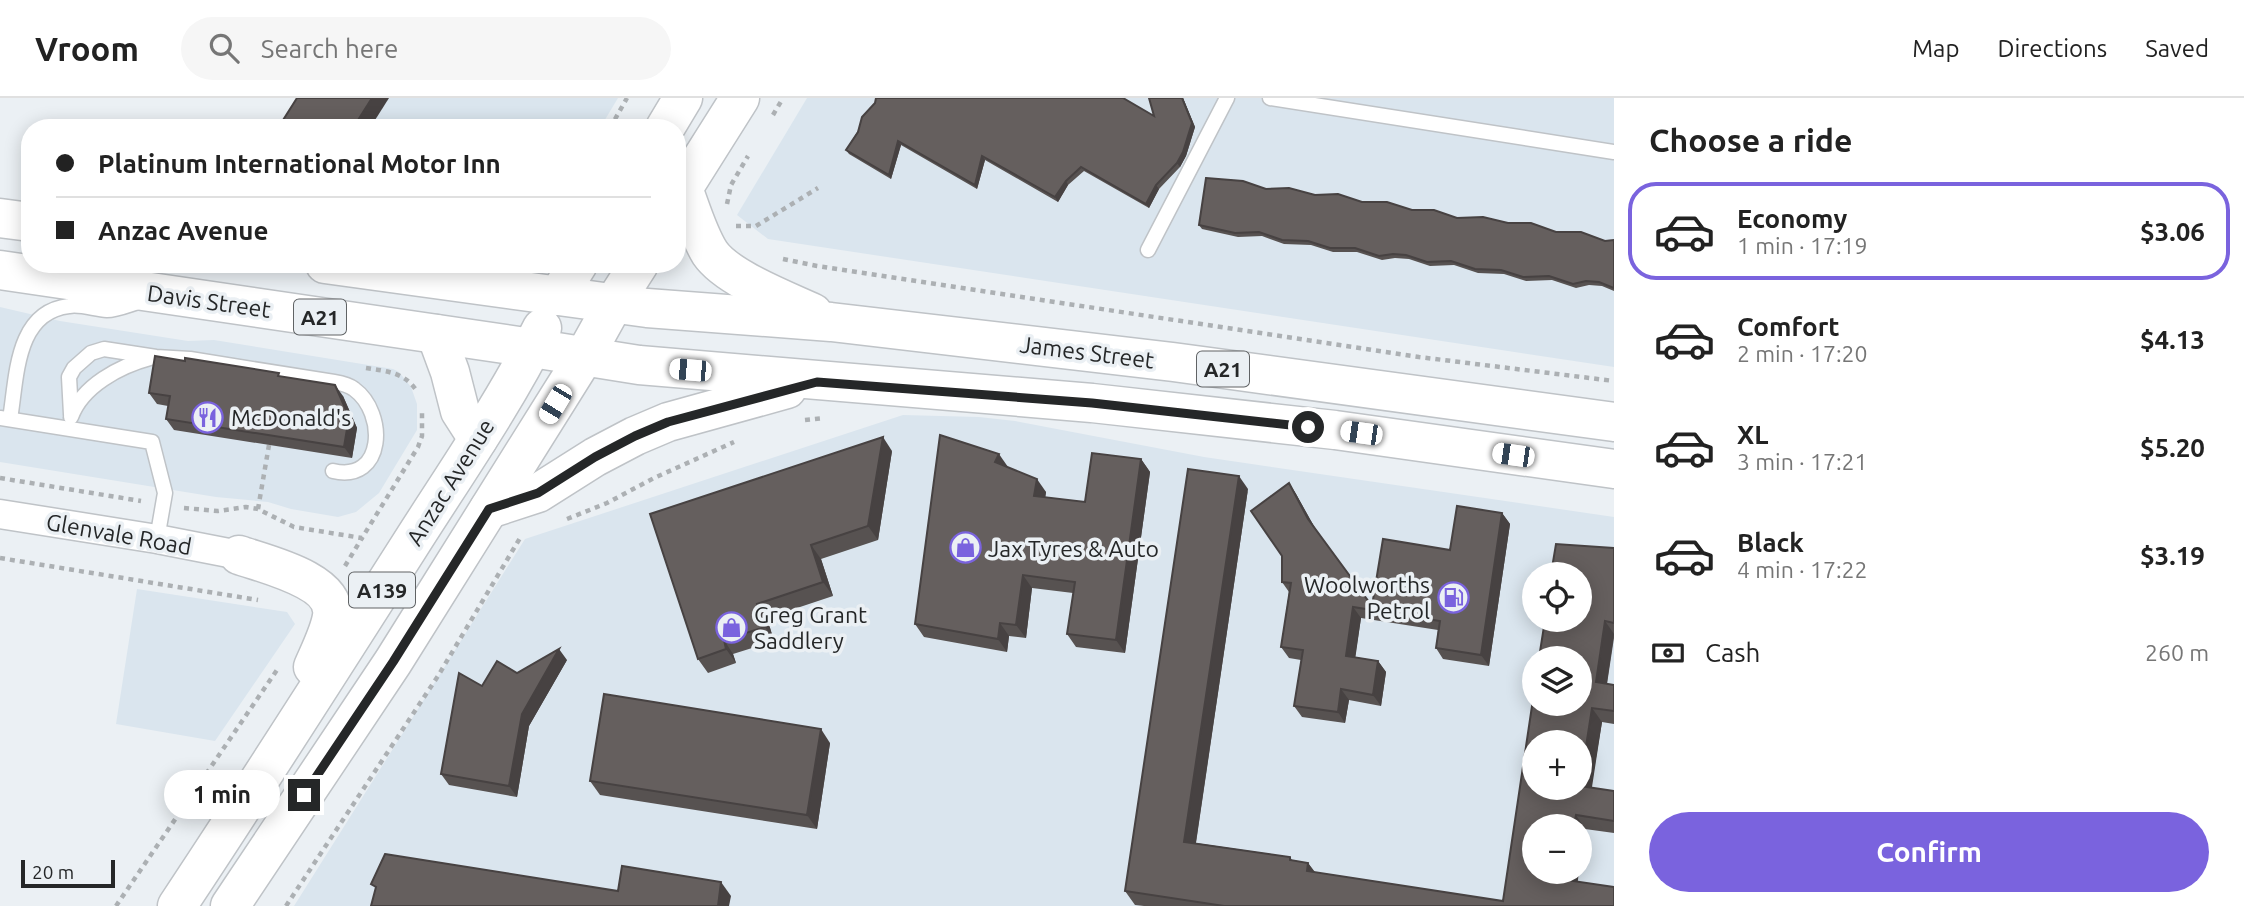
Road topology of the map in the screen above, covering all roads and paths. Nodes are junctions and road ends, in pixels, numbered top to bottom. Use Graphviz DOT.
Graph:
graph roads {
  1 [pos="627,98"];
  2 [pos="683,98"];
  3 [pos="783,98"];
  4 [pos="1227,98"];
  5 [pos="1270,98"];
  6 [pos="755,109"];
  7 [pos="615,119"];
  8 [pos="670,119"];
  9 [pos="1614,152"];
  10 [pos="750,153"];
  11 [pos="686,186"];
  12 [pos="818,188"];
  13 [pos="686,205"];
  14 [pos="730,214"];
  15 [pos="0,218"];
  16 [pos="21,221"];
  17 [pos="745,235"];
  18 [pos="1148,250"];
  19 [pos="774,254"];
  20 [pos="0,270"];
  21 [pos="391,273"];
  22 [pos="572,273"];
  23 [pos="633,273"];
  24 [pos="166,295"];
  25 [pos="558,296"];
  26 [pos="614,303"];
  27 [pos="831,322"];
  28 [pos="436,334"];
  29 [pos="532,348"];
  30 [pos="156,357"];
  31 [pos="584,357"];
  32 [pos="1614,381"];
  33 [pos="817,382"];
  34 [pos="826,418"];
  35 [pos="5,419"];
  36 [pos="70,421"];
  37 [pos="799,421"];
  38 [pos="1614,422"];
  39 [pos="744,438"];
  40 [pos="478,439"];
  41 [pos="269,445"];
  42 [pos="1614,469"];
  43 [pos="333,471"];
  44 [pos="0,478"];
  45 [pos="163,505"];
  46 [pos="489,509"];
  47 [pos="0,514"];
  48 [pos="557,523"];
  49 [pos="532,533"];
  50 [pos="362,538"];
  51 [pos="157,539"];
  52 [pos="239,555"];
  53 [pos="0,558"];
  54 [pos="326,595"];
  55 [pos="264,601"];
  56 [pos="279,666"];
  57 [pos="286,742"];
  58 [pos="116,906"];
  59 [pos="177,906"];
  60 [pos="230,906"];
  61 [pos="286,906"];
  1 -- 7 [label="path"];
  2 -- 8 [label="main road"];
  3 -- 6 [label="path"];
  4 -- 18 [label="lane"];
  5 -- 9 [label="lane"];
  6 -- 11 [label="main road"];
  10 -- 14 [label="path"];
  12 -- 17 [label="path"];
  13 -- 27 [label="main road"];
  15 -- 16 [label="main road"];
  19 -- 32 [label="path"];
  20 -- 24 [label="main road, Davis Street / A21"];
  21 -- 25 [label="main road, A21"];
  22 -- 25 [label="main road, Anzac Avenue"];
  23 -- 26 [label="main road, Anzac Avenue"];
  24 -- 28 [label="main road, Davis Street / A21"];
  24 -- 35 [label="lane"];
  25 -- 26 [label="main road, James Street / A21"];
  25 -- 29 [label="main road, Anzac Avenue / A139"];
  26 -- 27 [label="main road, James Street / A21"];
  26 -- 31 [label="main road, Anzac Avenue / A139"];
  27 -- 38 [label="main road, James Street / A21"];
  28 -- 29 [label="main road, Davis Street / A21"];
  28 -- 40 [label="main road"];
  29 -- 31 [label="main road, Davis Street / A21"];
  29 -- 40 [label="main road, Anzac Avenue / A139"];
  30 -- 36 [label="lane"];
  30 -- 36 [label="lane"];
  30 -- 43 [label="lane"];
  31 -- 33 [label="main road, A21"];
  31 -- 46 [label="main road, Anzac Avenue / A139"];
  33 -- 42 [label="main road, A21"];
  33 -- 46 [label="main road"];
  34 -- 37 [label="path"];
  35 -- 36 [label="lane"];
  36 -- 45 [label="lane"];
  39 -- 48 [label="path"];
  40 -- 57 [label="main road, Anzac Avenue / A139"];
  41 -- 45 [label="path"];
  44 -- 45 [label="path"];
  45 -- 51 [label="lane"];
  46 -- 60 [label="main road, Anzac Avenue / A139"];
  47 -- 51 [label="street, Glenvale Road"];
  49 -- 61 [label="path"];
  50 -- 54 [label="path"];
  51 -- 52 [label="street, Glenvale Road"];
  52 -- 54 [label="main road"];
  53 -- 55 [label="path"];
  54 -- 57 [label="main road"];
  56 -- 58 [label="path"];
  57 -- 59 [label="main road, Anzac Avenue / A139"];
}
